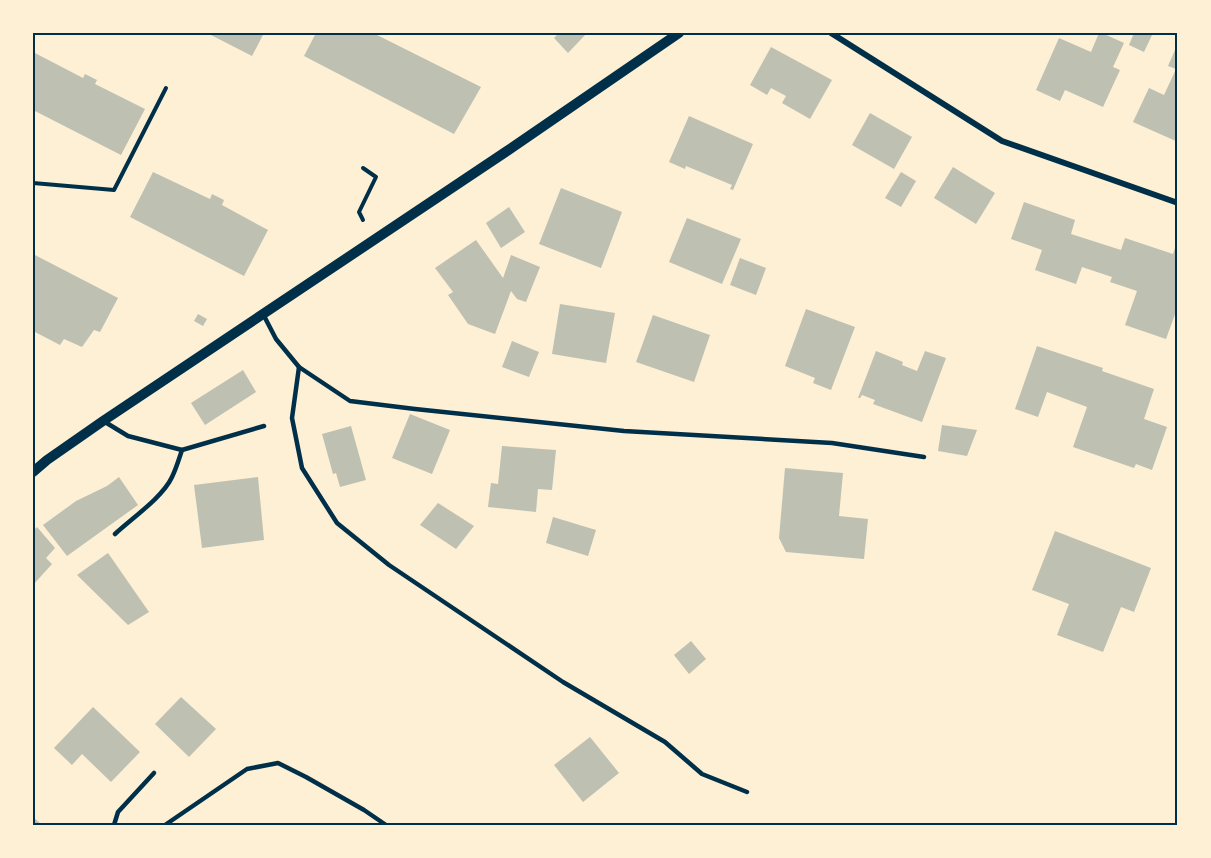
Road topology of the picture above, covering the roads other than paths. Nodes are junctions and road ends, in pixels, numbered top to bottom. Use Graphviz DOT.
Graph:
graph roads {
  1 [pos="679,33"];
  2 [pos="831,33"];
  3 [pos="1178,203"];
  4 [pos="263,314"];
  5 [pos="299,367"];
  6 [pos="103,421"];
  7 [pos="264,426"];
  8 [pos="182,450"];
  9 [pos="924,457"];
  10 [pos="33,472"];
  11 [pos="115,534"];
  12 [pos="154,773"];
  13 [pos="747,792"];
  14 [pos="114,825"];
  15 [pos="165,825"];
  16 [pos="386,825"];
  1 -- 4 [label="street"];
  2 -- 3 [label="street"];
  4 -- 5 [label="lane"];
  4 -- 6 [label="street"];
  5 -- 9 [label="lane"];
  5 -- 13 [label="lane"];
  6 -- 8 [label="lane"];
  6 -- 10 [label="street"];
  7 -- 8 [label="lane"];
  8 -- 11 [label="lane"];
  12 -- 14 [label="lane"];
  15 -- 16 [label="lane"];
}
